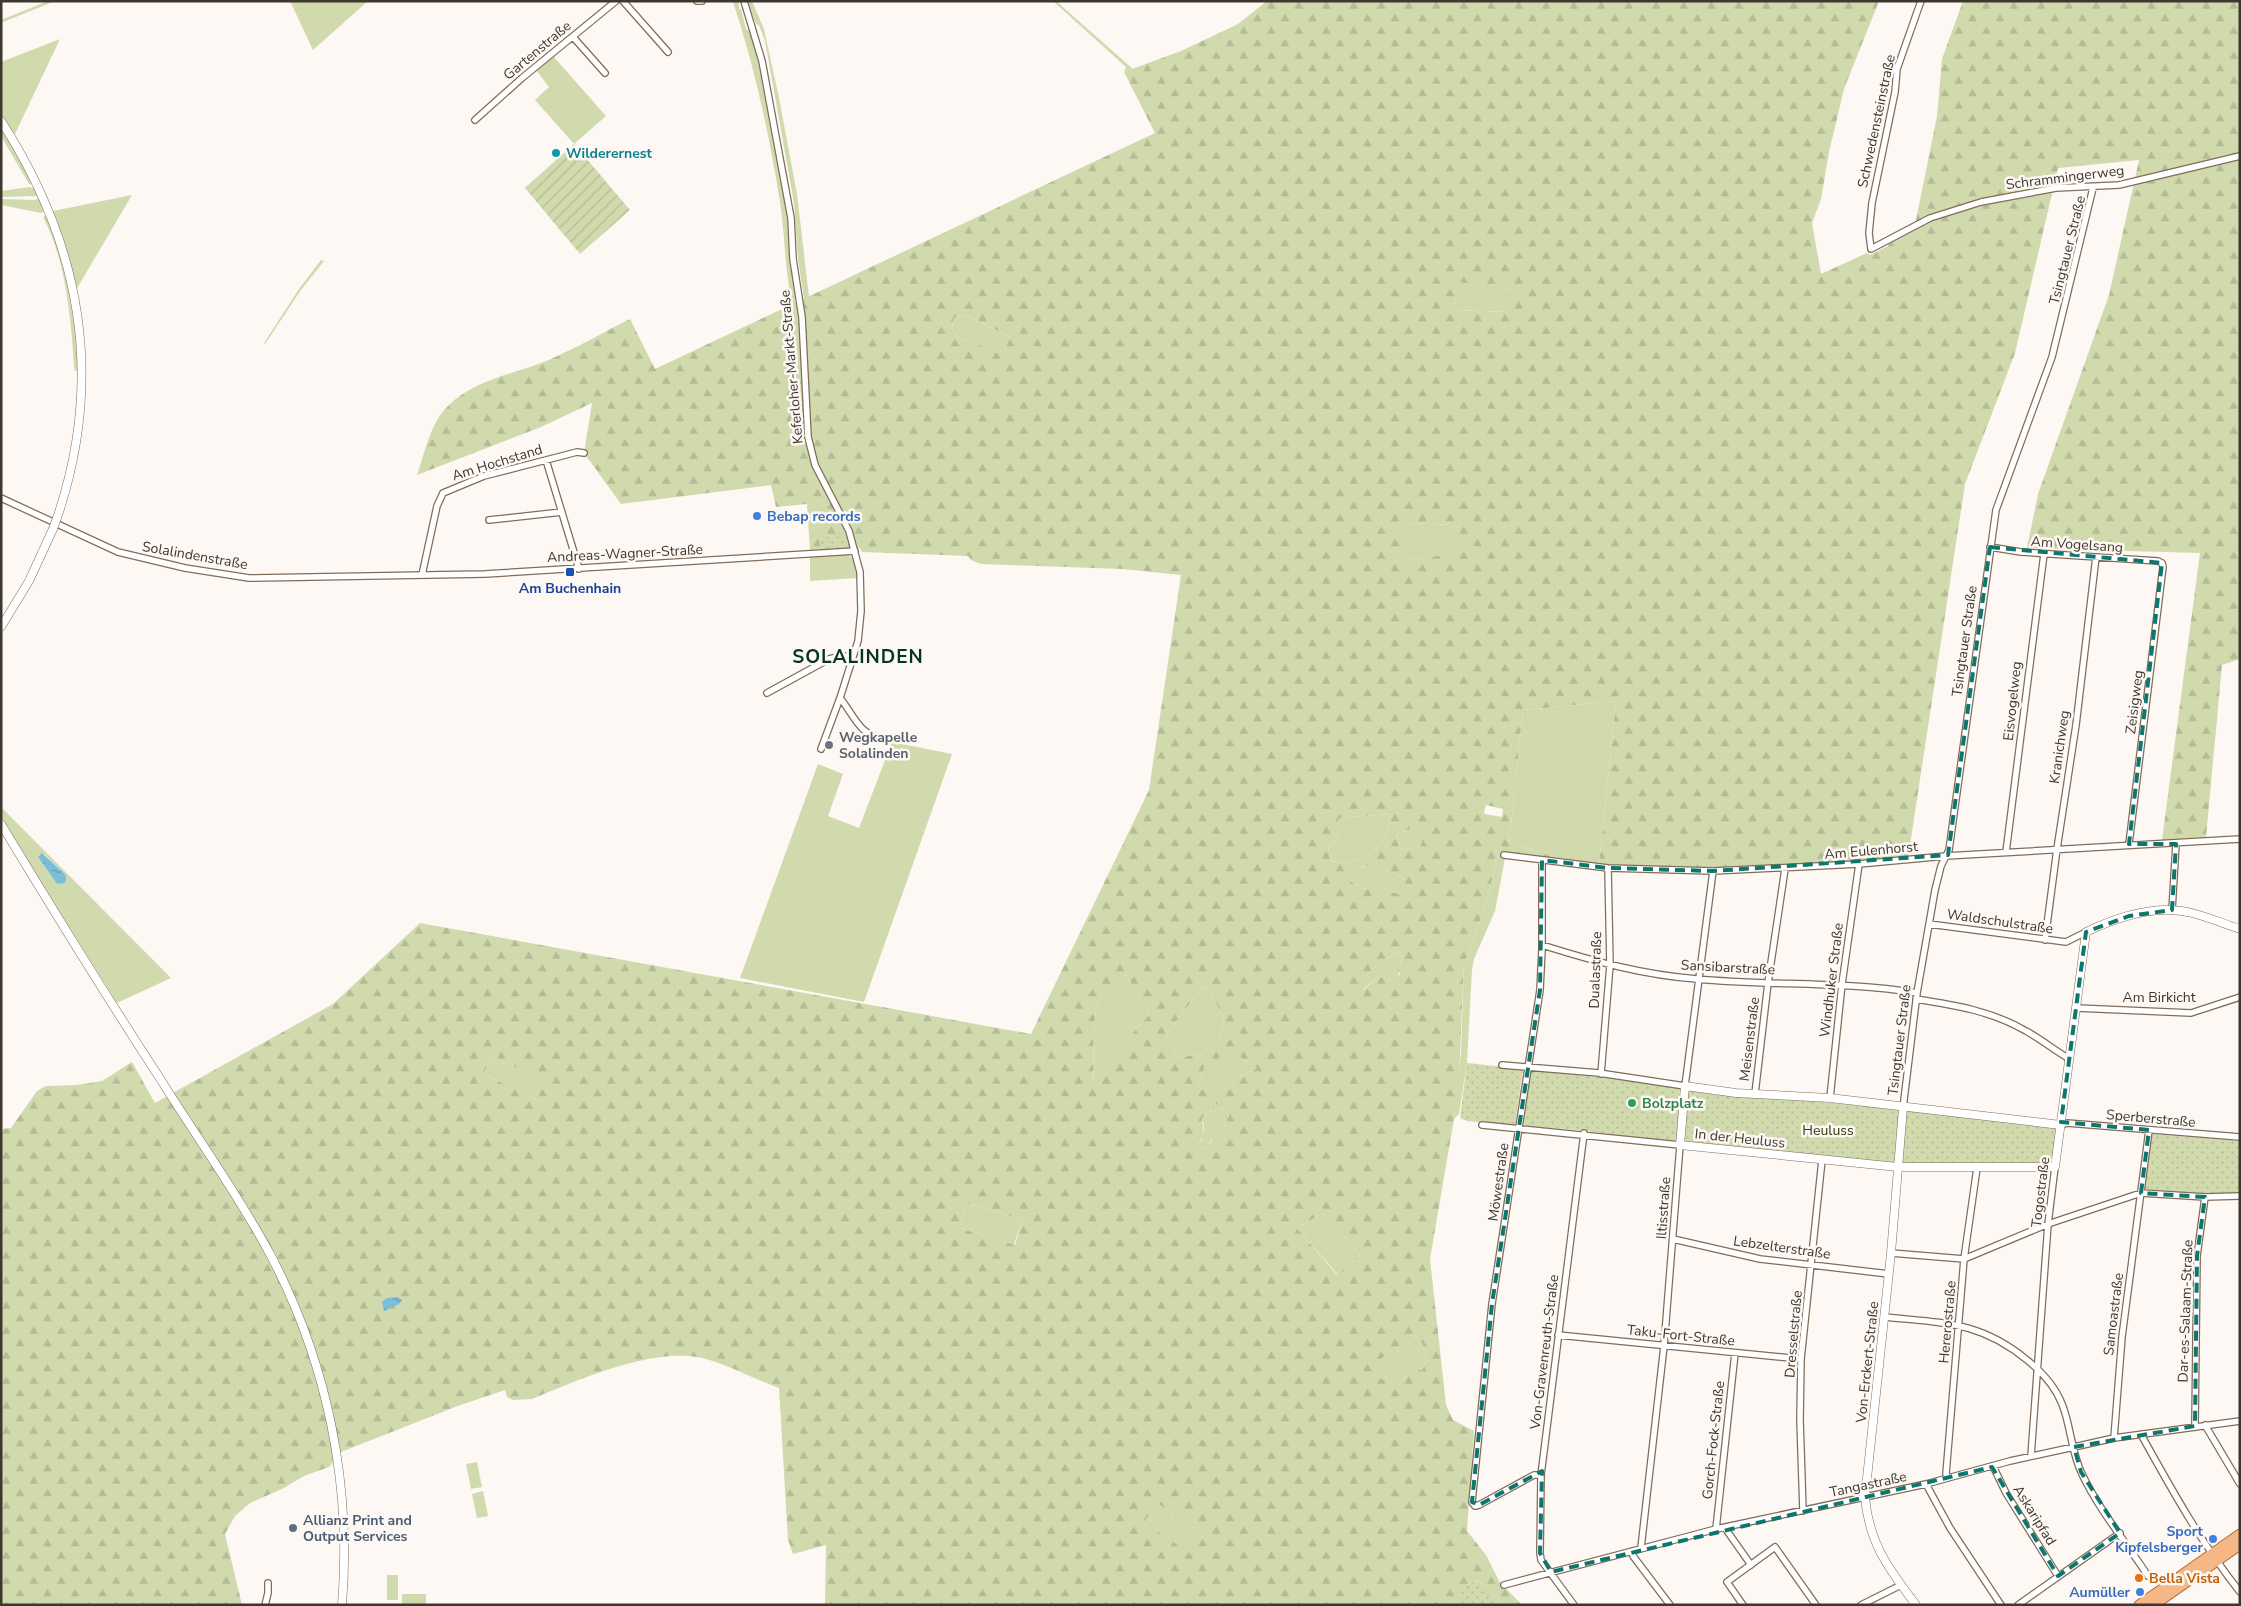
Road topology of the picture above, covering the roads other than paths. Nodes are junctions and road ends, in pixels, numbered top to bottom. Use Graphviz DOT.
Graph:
graph roads {
  1 [pos="616,1"];
  2 [pos="623,1"];
  3 [pos="697,1"];
  4 [pos="702,1"];
  5 [pos="744,1"];
  6 [pos="1921,1"];
  7 [pos="573,37"];
  8 [pos="668,52"];
  9 [pos="605,73"];
  10 [pos="475,120"];
  11 [pos="1,121"];
  12 [pos="2240,156"];
  13 [pos="2093,188"];
  14 [pos="1871,249"];
  15 [pos="584,454"];
  16 [pos="546,460"];
  17 [pos="1,498"];
  18 [pos="562,512"];
  19 [pos="489,520"];
  20 [pos="1990,547"];
  21 [pos="855,551"];
  22 [pos="2044,554"];
  23 [pos="2096,558"];
  24 [pos="2162,563"];
  25 [pos="579,569"];
  26 [pos="397,575"];
  27 [pos="422,576"];
  28 [pos="1,627"];
  29 [pos="853,657"];
  30 [pos="767,693"];
  31 [pos="840,698"];
  32 [pos="883,739"];
  33 [pos="820,749"];
  34 [pos="1,824"];
  35 [pos="2240,839"];
  36 [pos="2129,844"];
  37 [pos="2176,844"];
  38 [pos="2056,849"];
  39 [pos="2006,852"];
  40 [pos="1504,855"];
  41 [pos="1946,856"];
  42 [pos="1542,860"];
  43 [pos="1859,864"];
  44 [pos="1608,868"];
  45 [pos="1785,869"];
  46 [pos="1713,871"];
  47 [pos="2172,910"];
  48 [pos="1929,924"];
  49 [pos="2240,929"];
  50 [pos="2086,932"];
  51 [pos="2045,940"];
  52 [pos="1542,944"];
  53 [pos="1610,965"];
  54 [pos="1698,979"];
  55 [pos="1768,982"];
  56 [pos="1842,984"];
  57 [pos="1916,996"];
  58 [pos="2240,998"];
  59 [pos="2076,1008"];
  60 [pos="2068,1058"];
  61 [pos="1502,1065"];
  62 [pos="1528,1067"];
  63 [pos="1601,1074"];
  64 [pos="1685,1086"];
  65 [pos="1755,1094"];
  66 [pos="1830,1098"];
  67 [pos="1903,1108"];
  68 [pos="1482,1125"];
  69 [pos="2061,1125"];
  70 [pos="1518,1127"];
  71 [pos="2149,1130"];
  72 [pos="1584,1134"];
  73 [pos="2240,1137"];
  74 [pos="1680,1145"];
  75 [pos="1822,1160"];
  76 [pos="1898,1167"];
  77 [pos="2055,1167"];
  78 [pos="1978,1168"];
  79 [pos="2141,1193"];
  80 [pos="2240,1196"];
  81 [pos="2205,1197"];
  82 [pos="2048,1224"];
  83 [pos="1673,1239"];
  84 [pos="1891,1252"];
  85 [pos="1964,1259"];
  86 [pos="1812,1264"];
  87 [pos="1889,1274"];
  88 [pos="1885,1317"];
  89 [pos="1959,1324"];
  90 [pos="1558,1334"];
  91 [pos="1664,1346"];
  92 [pos="1735,1353"];
  93 [pos="1801,1359"];
  94 [pos="2037,1368"];
  95 [pos="2240,1421"];
  96 [pos="2205,1425"];
  97 [pos="2195,1426"];
  98 [pos="2142,1434"];
  99 [pos="2114,1438"];
  100 [pos="2074,1446"];
  101 [pos="2031,1456"];
  102 [pos="1992,1466"];
  103 [pos="1542,1475"];
  104 [pos="1948,1478"];
  105 [pos="1926,1484"];
  106 [pos="2240,1484"];
  107 [pos="1865,1497"];
  108 [pos="1803,1511"];
  109 [pos="1726,1528"];
  110 [pos="1716,1529"];
  111 [pos="2120,1533"];
  112 [pos="2240,1534"];
  113 [pos="2240,1545"];
  114 [pos="1641,1548"];
  115 [pos="1632,1550"];
  116 [pos="2213,1558"];
  117 [pos="1751,1565"];
  118 [pos="1551,1572"];
  119 [pos="2058,1576"];
  120 [pos="2148,1576"];
  121 [pos="268,1583"];
  122 [pos="1504,1585"];
  123 [pos="1901,1585"];
  124 [pos="2240,1592"];
  125 [pos="265,1605"];
  126 [pos="342,1605"];
  127 [pos="1574,1605"];
  128 [pos="1670,1605"];
  129 [pos="1743,1605"];
  130 [pos="1816,1605"];
  131 [pos="1860,1605"];
  132 [pos="1916,1605"];
  133 [pos="2001,1605"];
  134 [pos="2018,1605"];
  135 [pos="2139,1605"];
  136 [pos="2154,1605"];
  1 -- 7 [label="street, Gartenstraße"];
  2 -- 8 [label="street"];
  3 -- 4 [label="street"];
  5 -- 21 [label="street, Keferloher-Markt-Straße"];
  6 -- 14 [label="street, Schwedensteinstraße"];
  7 -- 9 [label="street"];
  7 -- 10 [label="street, Gartenstraße"];
  11 -- 28 [label="street, bridge"];
  12 -- 13 [label="street, Schrammingerweg"];
  13 -- 14 [label="street, Schrammingerweg"];
  13 -- 20 [label="street, Tsingtauer Straße"];
  15 -- 16 [label="street, Am Hochstand"];
  16 -- 18 [label="street"];
  16 -- 27 [label="street, Am Hochstand"];
  17 -- 26 [label="street, Solalindenstraße"];
  18 -- 19 [label="street"];
  18 -- 25 [label="street"];
  20 -- 22 [label="street, Am Vogelsang"];
  20 -- 41 [label="street, Tsingtauer Straße"];
  21 -- 25 [label="street, Andreas-Wagner-Straße"];
  21 -- 29 [label="street, Keferloher-Markt-Straße"];
  22 -- 23 [label="street, Am Vogelsang"];
  22 -- 39 [label="street, Eisvogelweg"];
  23 -- 24 [label="street, Am Vogelsang"];
  23 -- 38 [label="street, Kranichweg"];
  24 -- 36 [label="street, Zeisigweg"];
  25 -- 27 [label="street, Andreas-Wagner-Straße"];
  26 -- 27 [label="street, Andreas-Wagner-Straße"];
  29 -- 30 [label="street"];
  29 -- 31 [label="street, Keferloher-Markt-Straße"];
  31 -- 32 [label="street"];
  31 -- 33 [label="street, Keferloher-Markt-Straße"];
  34 -- 126 [label="street"];
  35 -- 37 [label="street, Am Eulenhorst"];
  36 -- 37 [label="street, Am Eulenhorst"];
  36 -- 38 [label="street, Am Eulenhorst"];
  37 -- 47 [label="street"];
  38 -- 39 [label="street, Am Eulenhorst"];
  38 -- 51 [label="street, Kranichweg"];
  39 -- 41 [label="street, Am Eulenhorst"];
  40 -- 42 [label="street, Am Eulenhorst"];
  41 -- 43 [label="street, Am Eulenhorst"];
  41 -- 48 [label="street, Tsingtauer Straße"];
  42 -- 44 [label="street, Am Eulenhorst"];
  42 -- 52 [label="street, Möwestraße"];
  43 -- 45 [label="street, Am Eulenhorst"];
  43 -- 56 [label="street, Windhuker Straße"];
  44 -- 46 [label="street, Am Eulenhorst"];
  44 -- 53 [label="street, Dualastraße"];
  45 -- 46 [label="street, Am Eulenhorst"];
  45 -- 55 [label="street, Meisenstraße"];
  46 -- 54 [label="street, Iltisstraße"];
  47 -- 49 [label="street, Waldschulstraße"];
  47 -- 50 [label="street, Waldschulstraße"];
  48 -- 51 [label="street, Waldschulstraße"];
  48 -- 57 [label="street, Tsingtauer Straße"];
  50 -- 51 [label="street, Waldschulstraße"];
  50 -- 59 [label="street, Togostraße"];
  52 -- 53 [label="street, Sansibarstraße"];
  52 -- 62 [label="street, Möwestraße"];
  53 -- 54 [label="street, Sansibarstraße"];
  53 -- 63 [label="street, Dualastraße"];
  54 -- 55 [label="street, Sansibarstraße"];
  54 -- 64 [label="street, Iltisstraße"];
  55 -- 56 [label="street, Sansibarstraße"];
  55 -- 65 [label="street, Meisenstraße"];
  56 -- 57 [label="street, Sansibarstraße"];
  56 -- 66 [label="street, Windhuker Straße"];
  57 -- 60 [label="street, Sansibarstraße"];
  57 -- 67 [label="street, Tsingtauer Straße"];
  58 -- 59 [label="street, Am Birkicht"];
  59 -- 60 [label="street, Togostraße"];
  60 -- 69 [label="street, Togostraße"];
  61 -- 62 [label="street"];
  62 -- 63 [label="street"];
  62 -- 70 [label="street, Möwestraße"];
  63 -- 64 [label="street"];
  64 -- 65 [label="street"];
  64 -- 74 [label="street, Iltisstraße"];
  65 -- 66 [label="street"];
  66 -- 67 [label="street"];
  67 -- 69 [label="street"];
  67 -- 76 [label="street, Von-Erckert-Straße"];
  68 -- 70 [label="street, In der Heuluss"];
  69 -- 71 [label="street, Sperberstraße"];
  69 -- 77 [label="street, Togostraße"];
  70 -- 72 [label="street, In der Heuluss"];
  70 -- 103 [label="street, Möwestraße"];
  71 -- 73 [label="street, Sperberstraße"];
  71 -- 79 [label="street, Samoastraße"];
  72 -- 74 [label="street, In der Heuluss"];
  72 -- 90 [label="street, Von-Gravenreuth-Straße"];
  74 -- 75 [label="street, In der Heuluss"];
  74 -- 83 [label="street, Iltisstraße"];
  75 -- 76 [label="street, In der Heuluss"];
  75 -- 86 [label="street, Dresselstraße"];
  76 -- 78 [label="street, In der Heuluss"];
  76 -- 84 [label="street, Von-Erckert-Straße"];
  77 -- 78 [label="street, In der Heuluss"];
  77 -- 82 [label="street, Togostraße"];
  78 -- 85 [label="street, Hererostraße"];
  79 -- 81 [label="street"];
  79 -- 82 [label="street"];
  79 -- 99 [label="street, Samoastraße"];
  80 -- 81 [label="street"];
  81 -- 97 [label="street, Dar-es-Salaam-Straße"];
  82 -- 85 [label="street"];
  82 -- 94 [label="street, Togostraße"];
  83 -- 86 [label="street, Lebzelterstraße"];
  83 -- 91 [label="street, Iltisstraße"];
  84 -- 85 [label="street"];
  84 -- 87 [label="street, Von-Erckert-Straße"];
  85 -- 89 [label="street, Hererostraße"];
  86 -- 87 [label="street, Lebzelterstraße"];
  86 -- 93 [label="street, Dresselstraße"];
  87 -- 88 [label="street, Von-Erckert-Straße"];
  88 -- 89 [label="street"];
  88 -- 107 [label="street, Von-Erckert-Straße"];
  89 -- 94 [label="street"];
  89 -- 104 [label="street, Hererostraße"];
  90 -- 91 [label="street, Taku-Fort-Straße"];
  90 -- 103 [label="street, Von-Gravenreuth-Straße"];
  91 -- 92 [label="street, Taku-Fort-Straße"];
  91 -- 114 [label="street, Iltisstraße"];
  92 -- 93 [label="street, Taku-Fort-Straße"];
  92 -- 110 [label="street, Gorch-Fock-Straße"];
  93 -- 108 [label="street, Dresselstraße"];
  94 -- 100 [label="street"];
  94 -- 101 [label="street, Togostraße"];
  95 -- 96 [label="street, Tangastraße"];
  96 -- 97 [label="street, Tangastraße"];
  96 -- 106 [label="street"];
  97 -- 98 [label="street, Tangastraße"];
  98 -- 99 [label="street, Tangastraße"];
  98 -- 116 [label="street"];
  99 -- 100 [label="street, Tangastraße"];
  100 -- 101 [label="street, Tangastraße"];
  100 -- 111 [label="street"];
  101 -- 102 [label="street, Tangastraße"];
  102 -- 104 [label="street, Tangastraße"];
  102 -- 119 [label="street, Askaripfad"];
  103 -- 118 [label="street, Von-Gravenreuth-Straße"];
  104 -- 105 [label="street, Tangastraße"];
  105 -- 107 [label="street, Tangastraße"];
  105 -- 133 [label="street"];
  107 -- 108 [label="street, Tangastraße"];
  107 -- 123 [label="street, Von-Erckert-Straße"];
  108 -- 109 [label="street, Tangastraße"];
  109 -- 110 [label="street, Tangastraße"];
  109 -- 117 [label="street"];
  110 -- 114 [label="street, Tangastraße"];
  111 -- 119 [label="street"];
  111 -- 120 [label="street"];
  112 -- 116 [label="main road"];
  113 -- 116 [label="main road"];
  114 -- 115 [label="street, Tangastraße"];
  115 -- 118 [label="street, Tangastraße"];
  115 -- 128 [label="street"];
  116 -- 124 [label="street"];
  116 -- 135 [label="main road"];
  116 -- 136 [label="main road"];
  117 -- 129 [label="street"];
  117 -- 130 [label="street"];
  118 -- 122 [label="street, Tangastraße"];
  118 -- 127 [label="street, Von-Gravenreuth-Straße"];
  119 -- 134 [label="street"];
  121 -- 125 [label="street"];
  123 -- 131 [label="street"];
  123 -- 132 [label="street, Von-Erckert-Straße"];
}
